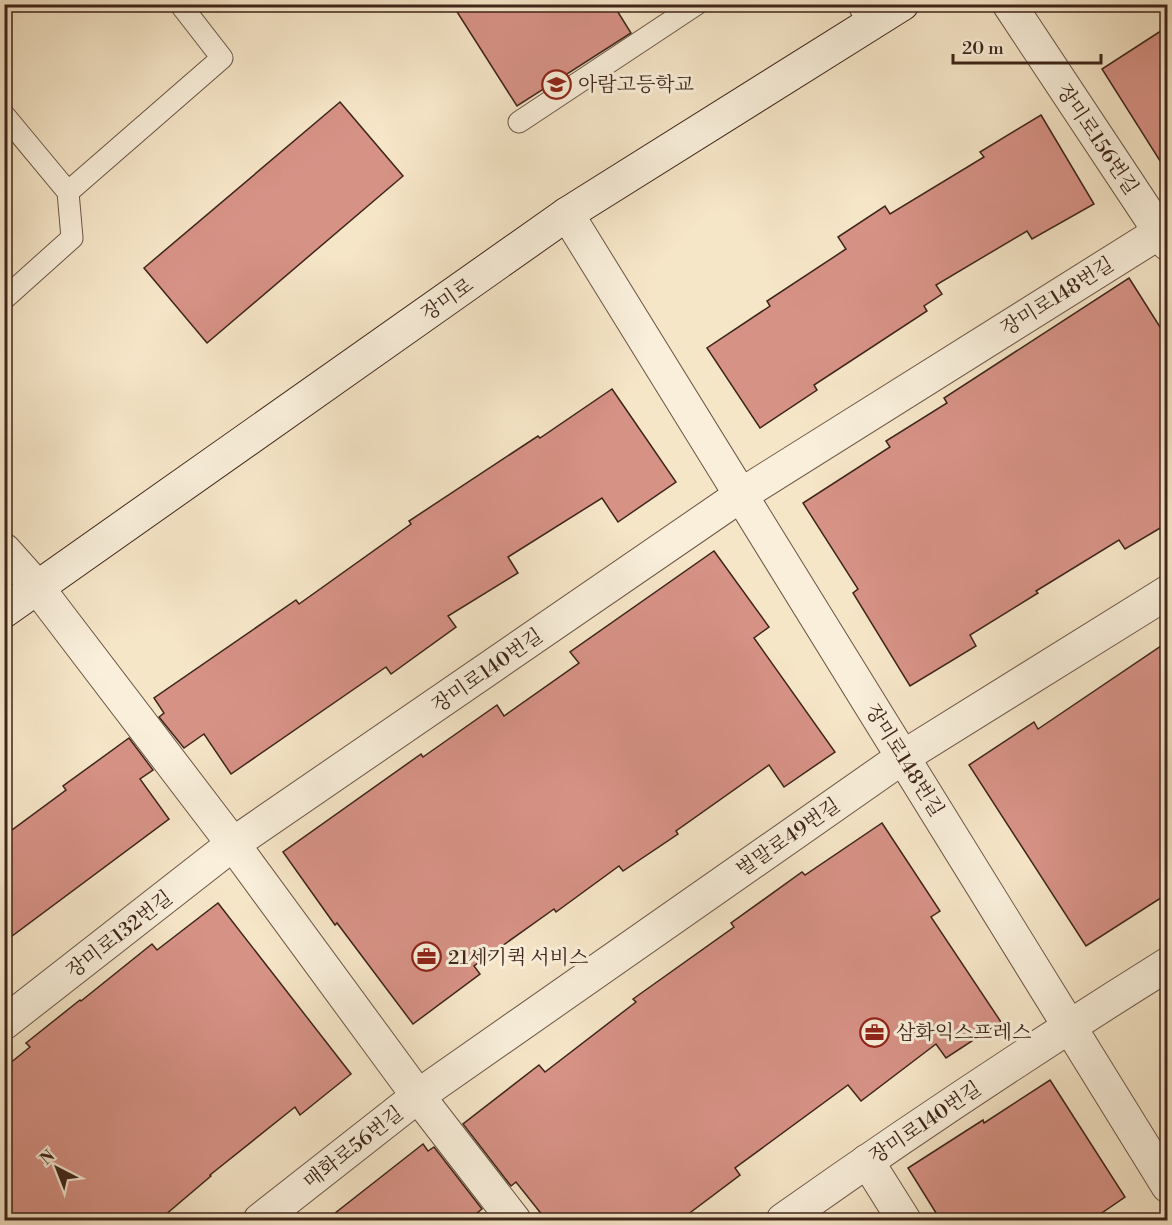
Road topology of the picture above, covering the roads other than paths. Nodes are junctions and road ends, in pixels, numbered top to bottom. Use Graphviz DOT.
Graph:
graph roads {
  1 [pos="180,4"];
  2 [pos="697,4"];
  3 [pos="902,4"];
  4 [pos="1009,4"];
  5 [pos="669,13"];
  6 [pos="863,15"];
  7 [pos="4,115"];
  8 [pos="519,122"];
  9 [pos="68,192"];
  10 [pos="567,214"];
  11 [pos="1164,238"];
  12 [pos="4,299"];
  13 [pos="741,495"];
  14 [pos="4,550"];
  15 [pos="37,587"];
  16 [pos="1167,592"];
  17 [pos="4,610"];
  18 [pos="903,757"];
  19 [pos="233,844"];
  20 [pos="1167,964"];
  21 [pos="4,1023"];
  22 [pos="1069,1026"];
  23 [pos="418,1096"];
  24 [pos="867,1161"];
  25 [pos="1167,1186"];
  26 [pos="260,1221"];
  27 [pos="514,1221"];
  28 [pos="783,1221"];
  29 [pos="904,1221"];
  1 -- 9 [label="lane"];
  2 -- 5 [label="lane"];
  3 -- 6 [label="street, 장미로"];
  4 -- 11 [label="street, 장미로156번길"];
  5 -- 8 [label="lane"];
  6 -- 10 [label="street, 장미로"];
  7 -- 9 [label="lane"];
  9 -- 12 [label="lane"];
  10 -- 13 [label="street, 장미로148번길"];
  10 -- 15 [label="street, 장미로"];
  11 -- 13 [label="street, 장미로148번길"];
  13 -- 18 [label="street, 장미로148번길"];
  13 -- 19 [label="street, 장미로140번길"];
  14 -- 15 [label="street"];
  15 -- 17 [label="street, 장미로"];
  15 -- 19 [label="street"];
  16 -- 18 [label="street, 벌말로49번길"];
  18 -- 22 [label="street, 장미로148번길"];
  18 -- 23 [label="street, 벌말로49번길"];
  19 -- 21 [label="street, 장미로132번길"];
  19 -- 23 [label="street"];
  20 -- 22 [label="street"];
  22 -- 24 [label="street, 장미로140번길"];
  22 -- 25 [label="street, 장미로148번길"];
  23 -- 26 [label="street, 매화로56번길"];
  23 -- 27 [label="street"];
  24 -- 28 [label="street, 장미로140번길"];
  24 -- 29 [label="street"];
}
